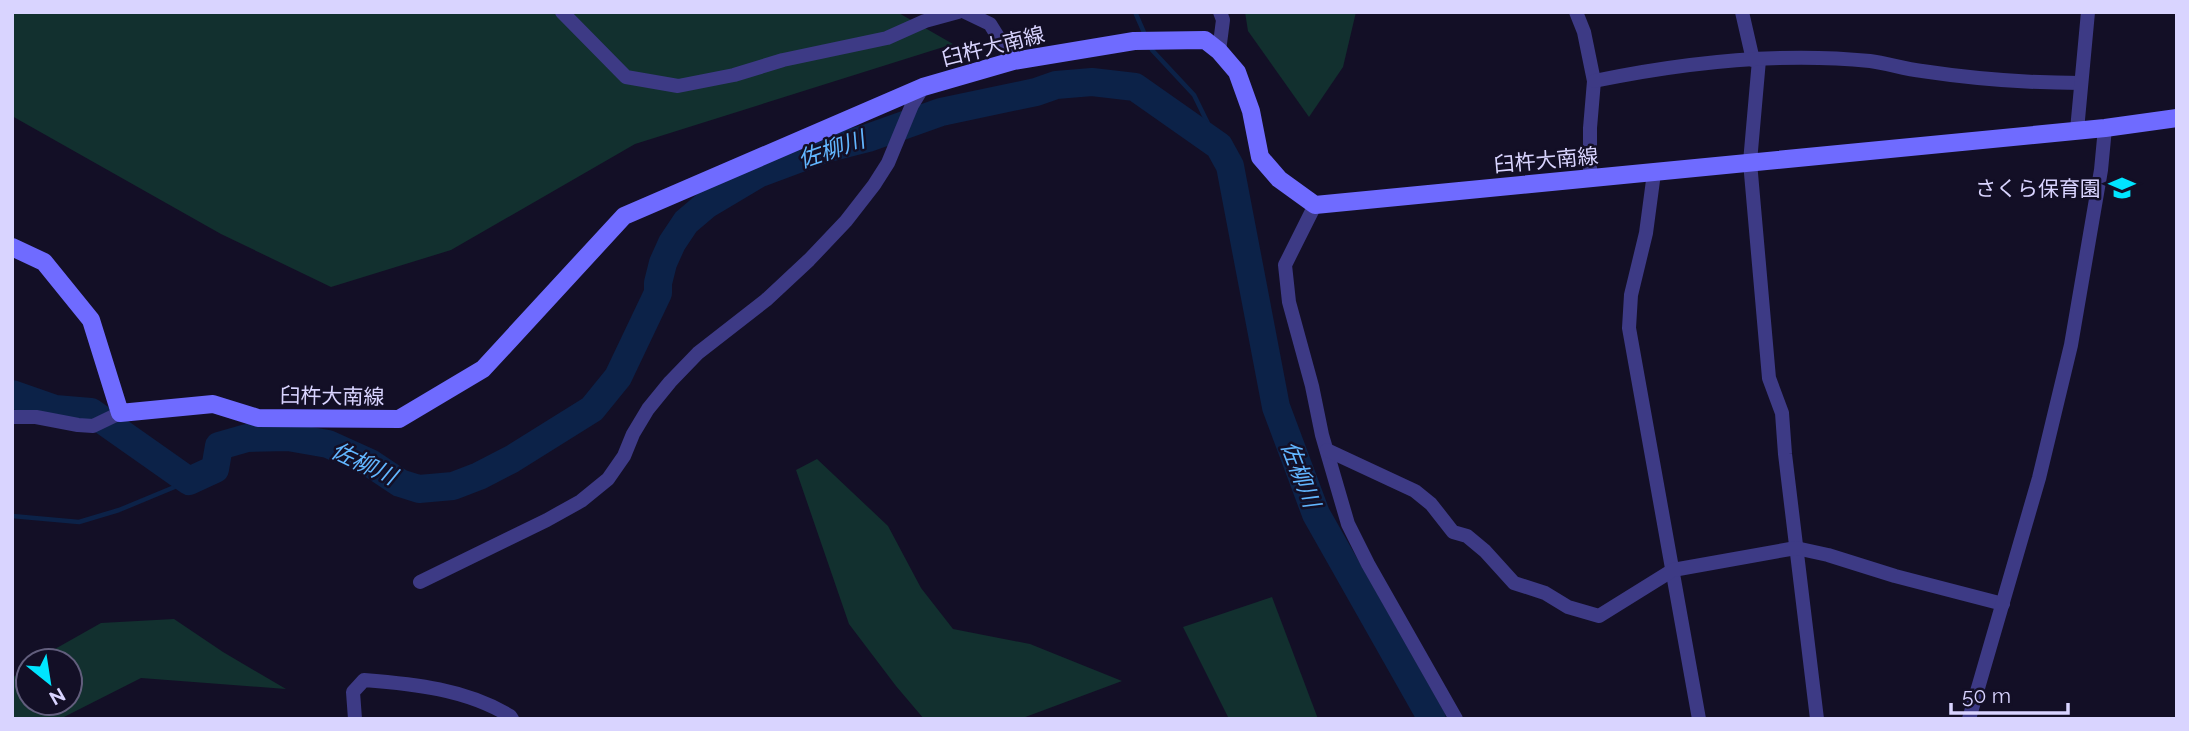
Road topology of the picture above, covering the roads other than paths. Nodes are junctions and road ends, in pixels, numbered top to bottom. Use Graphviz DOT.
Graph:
graph roads {
  1 [pos="562,12"];
  2 [pos="958,12"];
  3 [pos="965,12"];
  4 [pos="1220,12"];
  5 [pos="1576,12"];
  6 [pos="1742,12"];
  7 [pos="2088,12"];
  8 [pos="1219,51"];
  9 [pos="1756,60"];
  10 [pos="1013,61"];
  11 [pos="1594,80"];
  12 [pos="2081,83"];
  13 [pos="923,87"];
  14 [pos="2177,118"];
  15 [pos="2105,128"];
  16 [pos="2077,130"];
  17 [pos="1750,162"];
  18 [pos="1654,173"];
  19 [pos="1590,179"];
  20 [pos="1315,205"];
  21 [pos="12,247"];
  22 [pos="120,414"];
  23 [pos="12,416"];
  24 [pos="1326,450"];
  25 [pos="1796,548"];
  26 [pos="1673,570"];
  27 [pos="420,582"];
  28 [pos="2003,604"];
  29 [pos="355,719"];
  30 [pos="512,719"];
  31 [pos="1456,719"];
  32 [pos="1699,719"];
  33 [pos="1817,719"];
  34 [pos="1969,719"];
  1 -- 2 [label="street"];
  3 -- 10 [label="street"];
  4 -- 8 [label="street"];
  5 -- 11 [label="street"];
  6 -- 9 [label="street"];
  7 -- 12 [label="street"];
  8 -- 10 [label="main road, 臼杵大南線"];
  8 -- 20 [label="main road"];
  9 -- 11 [label="street"];
  9 -- 12 [label="street"];
  9 -- 17 [label="street"];
  10 -- 13 [label="main road, 臼杵大南線"];
  11 -- 19 [label="street"];
  12 -- 16 [label="street"];
  13 -- 22 [label="main road, 臼杵大南線"];
  13 -- 27 [label="street"];
  14 -- 15 [label="main road, 臼杵大南線"];
  15 -- 16 [label="main road, 臼杵大南線"];
  15 -- 28 [label="street"];
  16 -- 17 [label="main road, 臼杵大南線"];
  17 -- 18 [label="main road, 臼杵大南線"];
  17 -- 25 [label="street"];
  18 -- 19 [label="main road, 臼杵大南線"];
  18 -- 26 [label="street"];
  19 -- 20 [label="main road, 臼杵大南線"];
  20 -- 24 [label="street"];
  21 -- 22 [label="main road"];
  22 -- 23 [label="street"];
  24 -- 26 [label="street"];
  24 -- 31 [label="street"];
  25 -- 26 [label="street"];
  25 -- 28 [label="street"];
  25 -- 33 [label="street"];
  26 -- 32 [label="street"];
  28 -- 34 [label="street"];
  29 -- 30 [label="street"];
}
